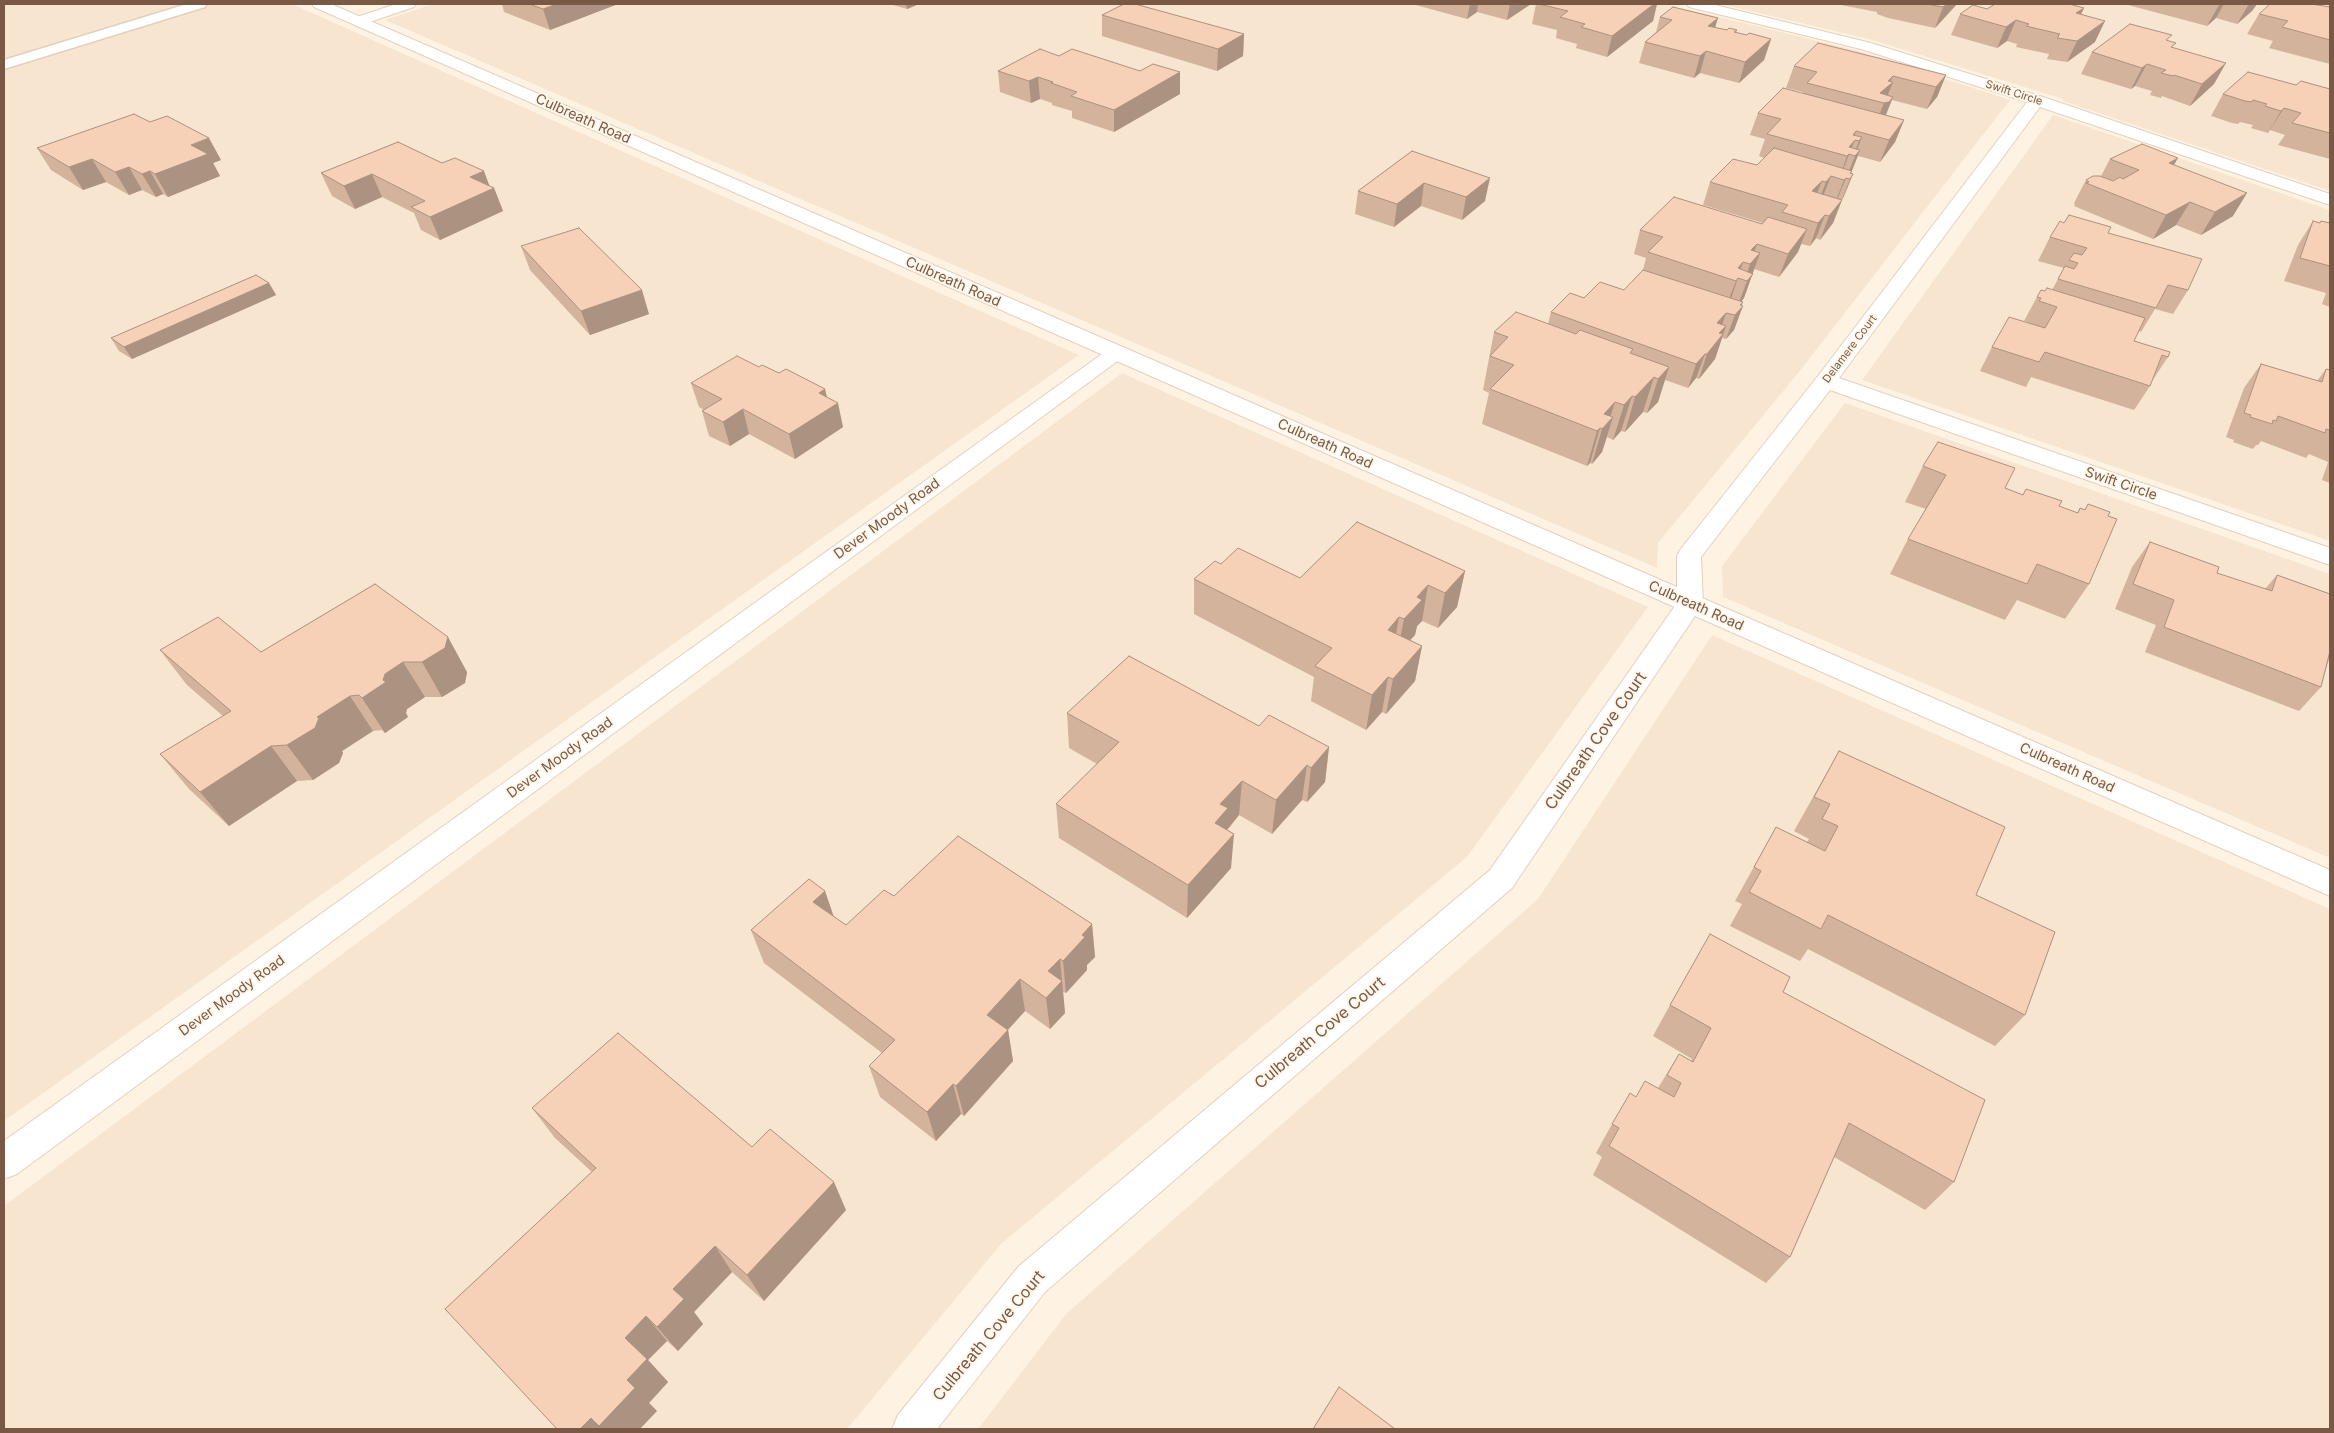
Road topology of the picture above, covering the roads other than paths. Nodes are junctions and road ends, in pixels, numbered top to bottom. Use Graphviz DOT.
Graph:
graph roads {
  1 [pos="200,4"];
  2 [pos="320,4"];
  3 [pos="409,4"];
  4 [pos="1694,4"];
  5 [pos="359,21"];
  6 [pos="4,66"];
  7 [pos="2037,100"];
  8 [pos="2330,200"];
  9 [pos="1116,353"];
  10 [pos="1826,381"];
  11 [pos="2330,557"];
  12 [pos="1690,604"];
  13 [pos="2330,883"];
  14 [pos="4,1162"];
  15 [pos="912,1429"];
  1 -- 6 [label="lane"];
  2 -- 5 [label="street, Culbreath Road"];
  3 -- 5 [label="street"];
  4 -- 7 [label="street, Swift Circle"];
  5 -- 9 [label="street, Culbreath Road"];
  7 -- 8 [label="street, Swift Circle"];
  7 -- 10 [label="street, Delamere Court"];
  9 -- 12 [label="street, Culbreath Road"];
  9 -- 14 [label="street, Dever Moody Road"];
  10 -- 11 [label="street, Swift Circle"];
  10 -- 12 [label="street, Delamere Court"];
  12 -- 13 [label="street, Culbreath Road"];
  12 -- 15 [label="street, Culbreath Cove Court"];
}
